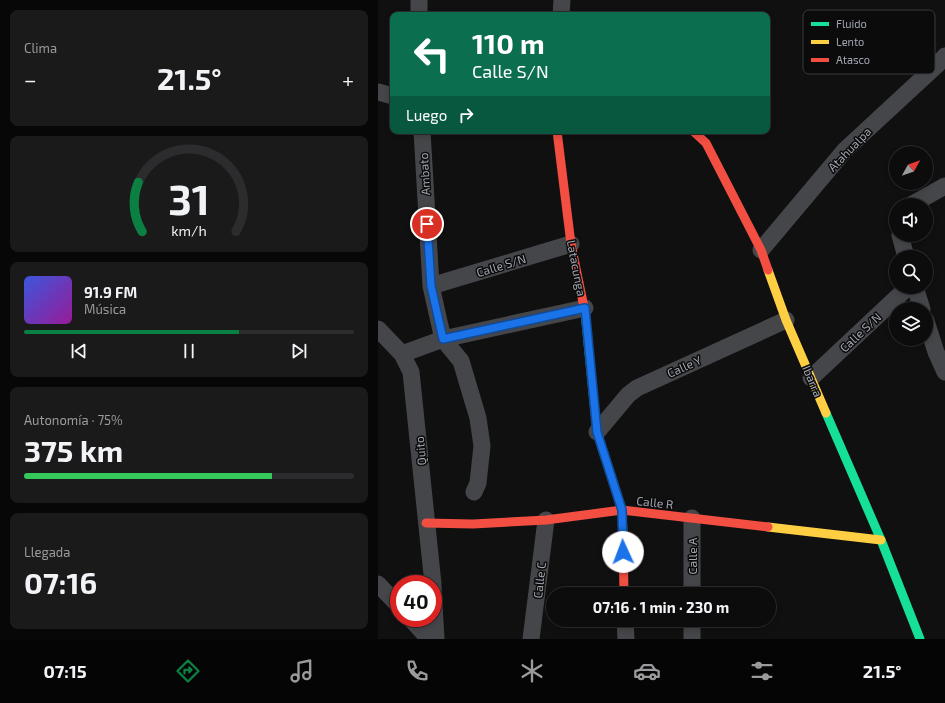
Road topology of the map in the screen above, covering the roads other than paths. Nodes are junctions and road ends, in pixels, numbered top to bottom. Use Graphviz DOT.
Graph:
graph roads {
  1 [pos="419,0"];
  2 [pos="562,0"];
  3 [pos="419,12"];
  4 [pos="561,12"];
  5 [pos="943,64"];
  6 [pos="935,71"];
  7 [pos="932,74"];
  8 [pos="378,92"];
  9 [pos="390,95"];
  10 [pos="422,134"];
  11 [pos="557,134"];
  12 [pos="696,134"];
  13 [pos="945,186"];
  14 [pos="924,198"];
  15 [pos="572,244"];
  16 [pos="761,250"];
  17 [pos="431,286"];
  18 [pos="901,294"];
  19 [pos="585,308"];
  20 [pos="786,320"];
  21 [pos="378,329"];
  22 [pos="443,339"];
  23 [pos="933,343"];
  24 [pos="402,354"];
  25 [pos="945,372"];
  26 [pos="811,378"];
  27 [pos="597,432"];
  28 [pos="474,492"];
  29 [pos="622,510"];
  30 [pos="692,518"];
  31 [pos="546,520"];
  32 [pos="426,523"];
  33 [pos="881,540"];
  34 [pos="432,575"];
  35 [pos="378,584"];
  36 [pos="624,587"];
  37 [pos="692,587"];
  38 [pos="390,597"];
  39 [pos="418,627"];
  40 [pos="435,627"];
  41 [pos="625,627"];
  42 [pos="692,627"];
  43 [pos="429,639"];
  44 [pos="436,639"];
  45 [pos="531,639"];
  46 [pos="626,639"];
  47 [pos="692,639"];
  48 [pos="920,639"];
  1 -- 3 [label="street"];
  2 -- 4 [label="street"];
  5 -- 6 [label="street, Atahualpa"];
  7 -- 16 [label="street, Atahualpa"];
  8 -- 9 [label="street"];
  10 -- 17 [label="street, Ambato"];
  11 -- 15 [label="street, Latacunga"];
  12 -- 16 [label="street, Ibarra"];
  13 -- 14 [label="street"];
  15 -- 17 [label="street, Calle S/N"];
  15 -- 19 [label="street, Latacunga"];
  16 -- 20 [label="street, Ibarra"];
  17 -- 22 [label="street, Ambato"];
  18 -- 26 [label="street, Calle S/N"];
  19 -- 22 [label="street"];
  19 -- 27 [label="street, Latacunga"];
  20 -- 26 [label="street, Ibarra"];
  20 -- 27 [label="street, Calle Y"];
  21 -- 24 [label="street, Quito"];
  22 -- 24 [label="street"];
  22 -- 28 [label="street"];
  23 -- 25 [label="street"];
  24 -- 32 [label="street, Quito"];
  26 -- 33 [label="street, Ibarra"];
  27 -- 29 [label="street, Latacunga"];
  29 -- 30 [label="street, Calle R"];
  29 -- 31 [label="street, Calle R"];
  29 -- 36 [label="street, Latacunga"];
  30 -- 33 [label="street, Calle R"];
  30 -- 37 [label="street, Calle A"];
  31 -- 32 [label="street, Calle R"];
  31 -- 45 [label="street, Calle C"];
  32 -- 34 [label="street, Quito"];
  33 -- 48 [label="street, Ibarra"];
  35 -- 38 [label="street"];
  39 -- 43 [label="street"];
  40 -- 44 [label="street, Quito"];
  41 -- 46 [label="street"];
  42 -- 47 [label="street"];
}
